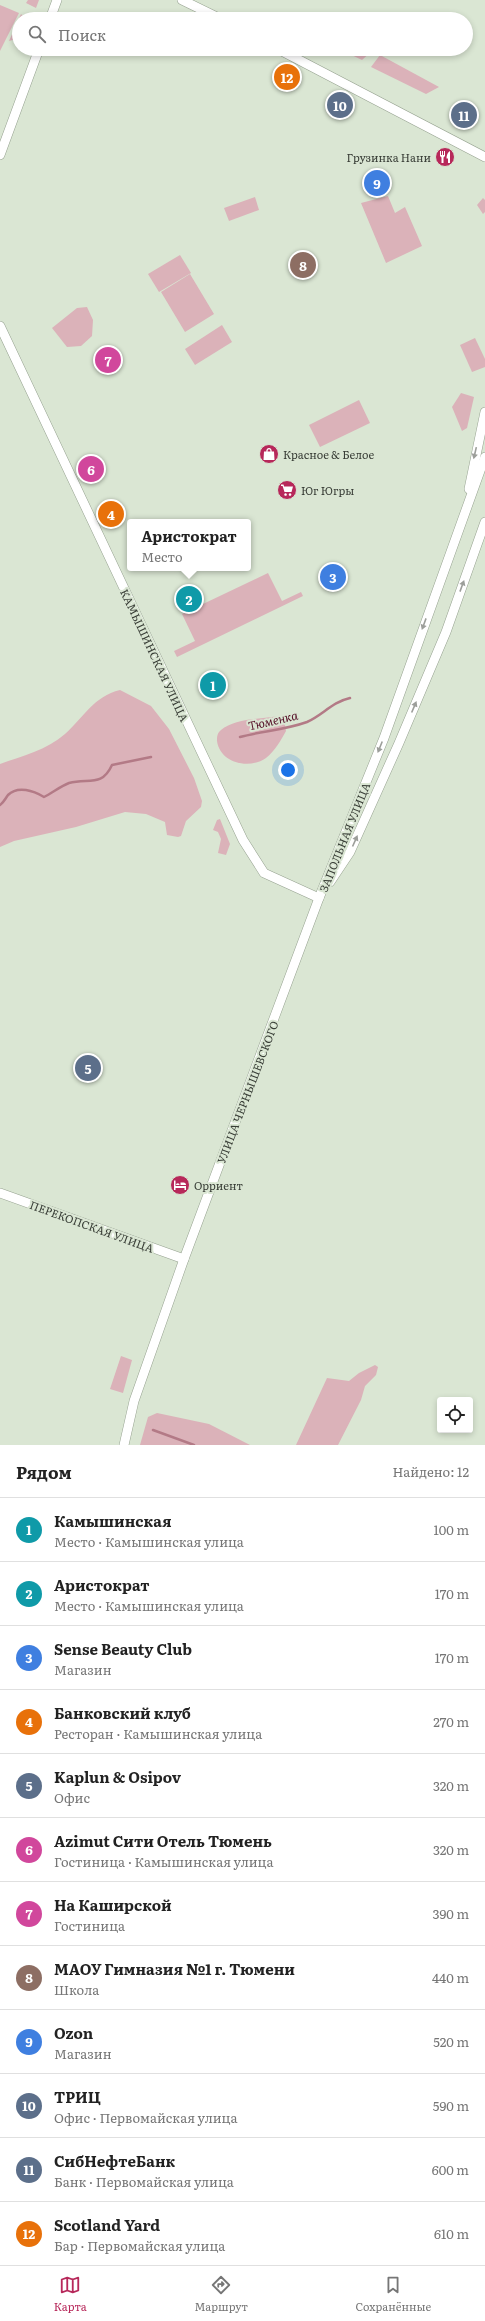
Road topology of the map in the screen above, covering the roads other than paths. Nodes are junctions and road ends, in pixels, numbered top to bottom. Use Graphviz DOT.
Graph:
graph roads {
  1 [pos="57,0"];
  2 [pos="182,0"];
  3 [pos="53,12"];
  4 [pos="206,12"];
  5 [pos="36,56"];
  6 [pos="291,56"];
  7 [pos="0,155"];
  8 [pos="485,157"];
  9 [pos="0,326"];
  10 [pos="485,412"];
  11 [pos="485,456"];
  12 [pos="466,508"];
  13 [pos="485,522"];
  14 [pos="319,898"];
  15 [pos="0,1193"];
  16 [pos="184,1259"];
  17 [pos="124,1445"];
  1 -- 3 [label="street"];
  2 -- 4 [label="street"];
  5 -- 7 [label="street"];
  6 -- 8 [label="street"];
  9 -- 14 [label="street, КАМЫШИНСКАЯ УЛИЦА"];
  10 -- 12 [label="street, one-way"];
  11 -- 12 [label="street, ЗАПОЛЬНАЯ УЛИЦА"];
  12 -- 14 [label="street, ЗАПОЛЬНАЯ УЛИЦА, one-way"];
  14 -- 13 [label="street, ЗАПОЛЬНАЯ УЛИЦА, one-way"];
  14 -- 16 [label="street, УЛИЦА ЧЕРНЫШЕВСКОГО"];
  15 -- 16 [label="street, ПЕРЕКОПСКАЯ УЛИЦА"];
  16 -- 17 [label="street, УЛИЦА ЧЕРНЫШЕВСКОГО"];
}
